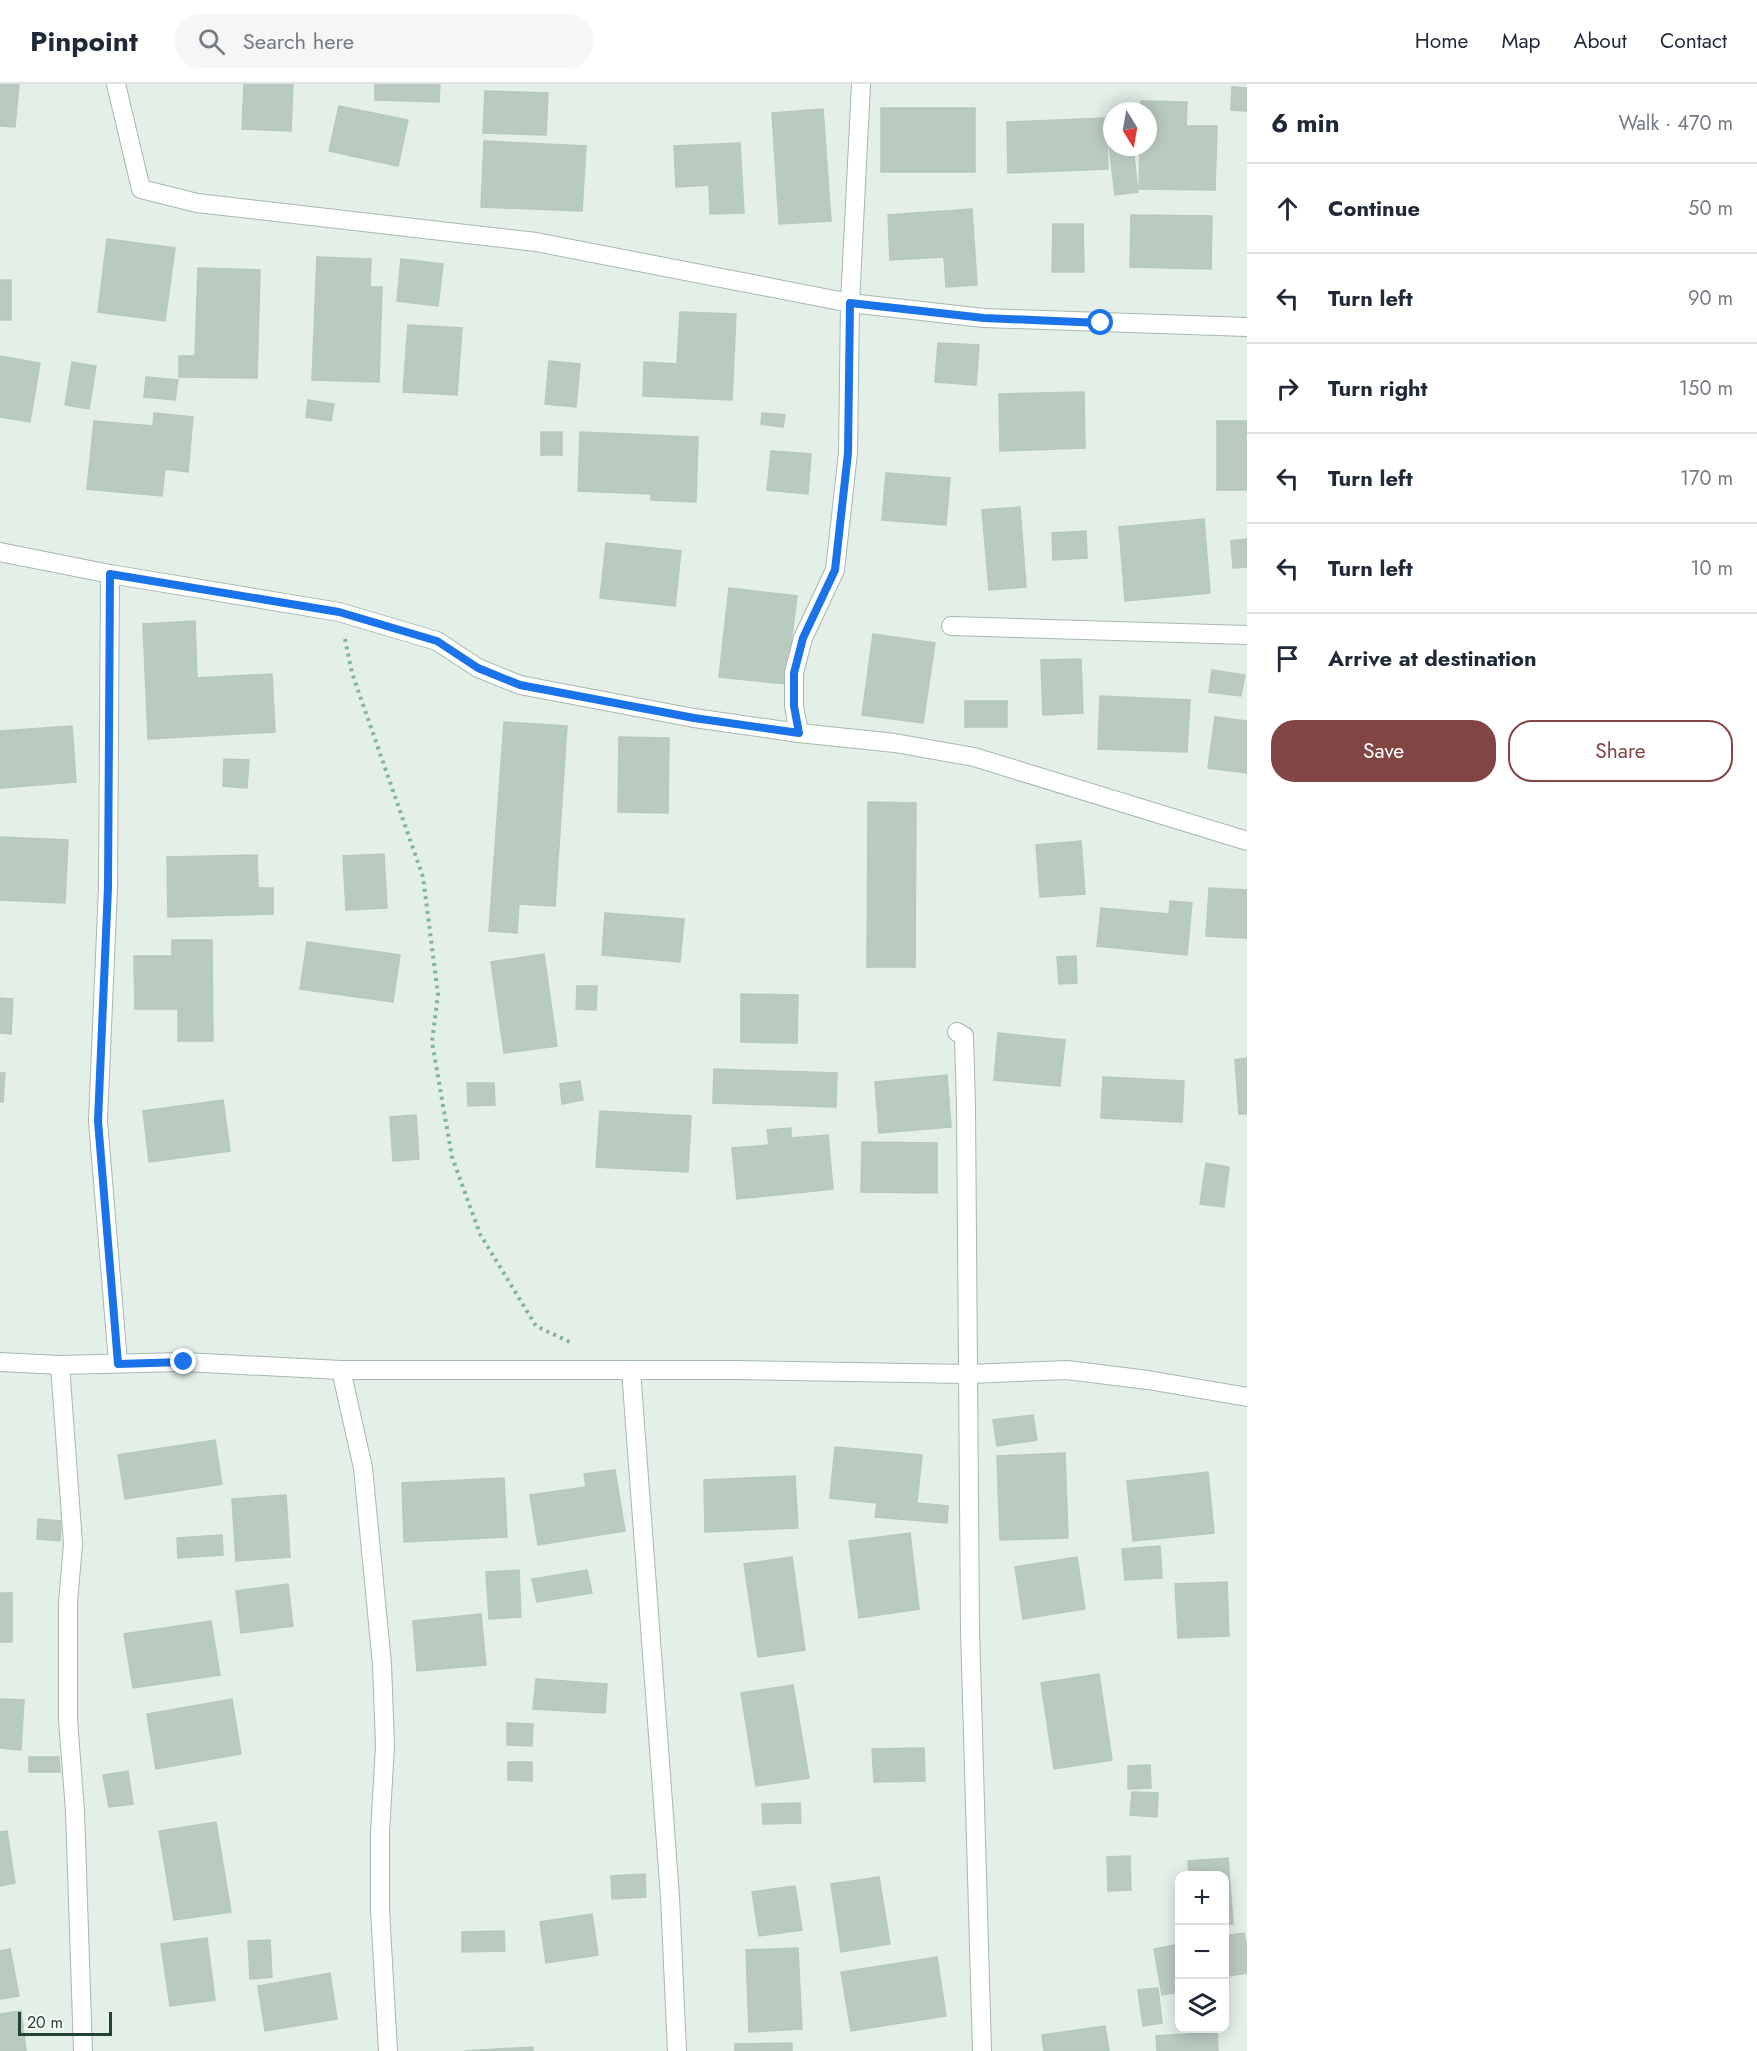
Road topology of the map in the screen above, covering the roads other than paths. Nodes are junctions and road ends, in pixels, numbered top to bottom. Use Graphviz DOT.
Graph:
graph roads {
  1 [pos="116,84"];
  2 [pos="861,84"];
  3 [pos="850,303"];
  4 [pos="1247,327"];
  5 [pos="0,552"];
  6 [pos="110,574"];
  7 [pos="951,626"];
  8 [pos="1247,635"];
  9 [pos="799,733"];
  10 [pos="1247,842"];
  11 [pos="957,1032"];
  12 [pos="0,1362"];
  13 [pos="118,1364"];
  14 [pos="60,1365"];
  15 [pos="341,1370"];
  16 [pos="631,1370"];
  17 [pos="968,1374"];
  18 [pos="1247,1397"];
  19 [pos="83,2051"];
  20 [pos="388,2051"];
  21 [pos="677,2051"];
  22 [pos="982,2051"];
  1 -- 3 [label="street"];
  2 -- 3 [label="street"];
  3 -- 4 [label="street"];
  3 -- 9 [label="street"];
  5 -- 6 [label="street"];
  6 -- 9 [label="street"];
  6 -- 13 [label="street"];
  7 -- 8 [label="street"];
  9 -- 10 [label="street"];
  11 -- 17 [label="street"];
  12 -- 14 [label="street"];
  13 -- 14 [label="street"];
  13 -- 15 [label="street"];
  14 -- 19 [label="street"];
  15 -- 16 [label="street"];
  15 -- 20 [label="street"];
  16 -- 17 [label="street"];
  16 -- 21 [label="street"];
  17 -- 18 [label="street"];
  17 -- 22 [label="street"];
}
